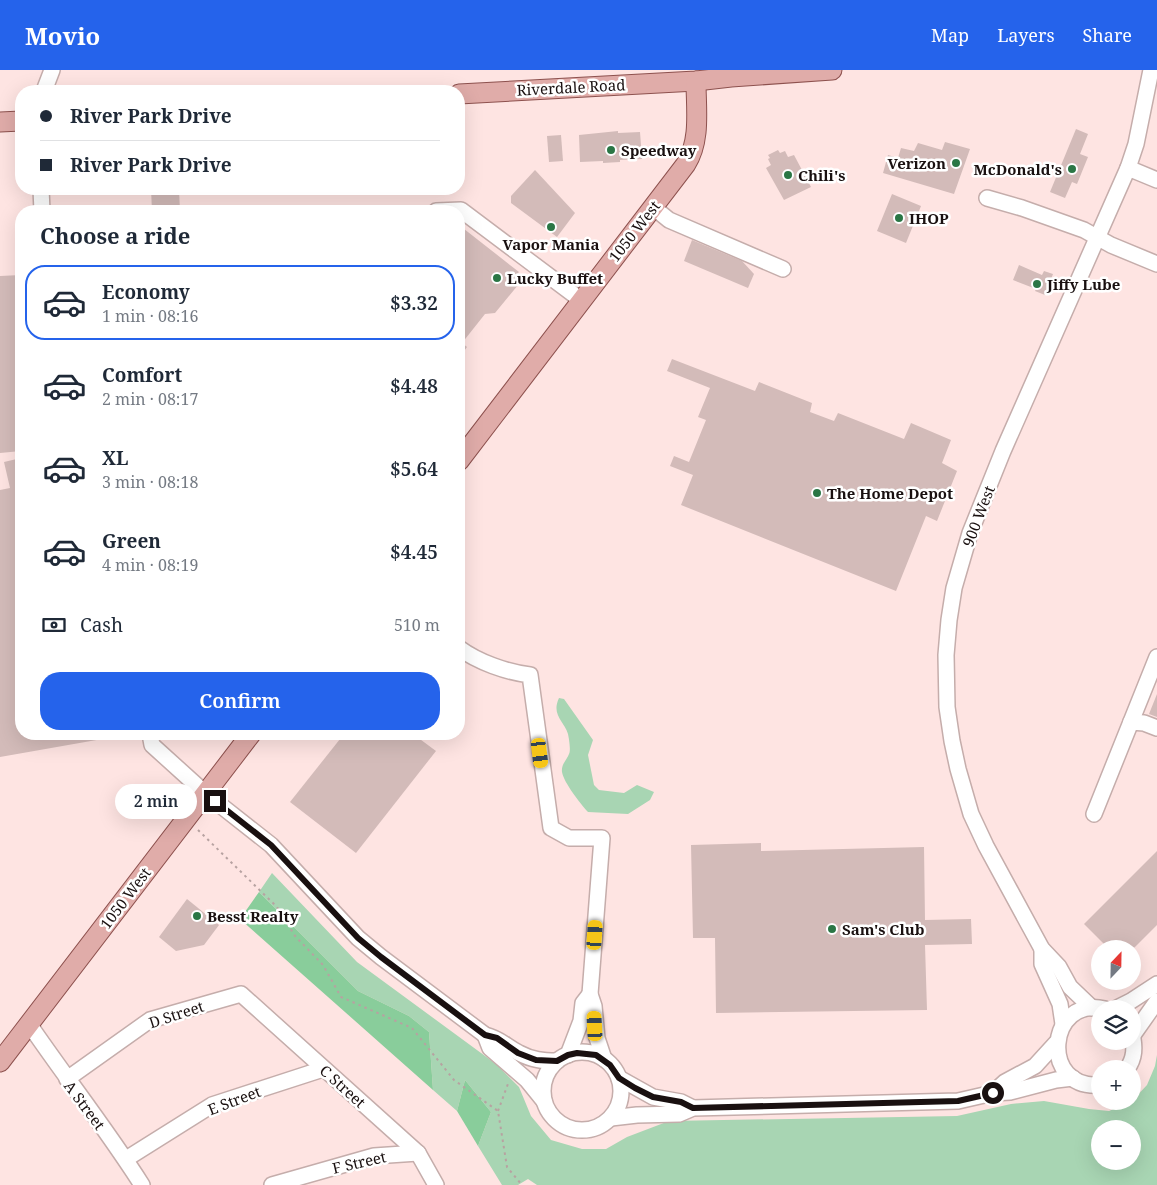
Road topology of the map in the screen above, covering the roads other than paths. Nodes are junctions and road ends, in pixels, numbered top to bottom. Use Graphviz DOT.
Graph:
graph roads {
  1 [pos="52,70"];
  2 [pos="832,70"];
  3 [pos="1151,70"];
  4 [pos="696,76"];
  5 [pos="46,85"];
  6 [pos="465,94"];
  7 [pos="15,121"];
  8 [pos="0,122"];
  9 [pos="1128,168"];
  10 [pos="1157,180"];
  11 [pos="987,198"];
  12 [pos="653,207"];
  13 [pos="465,212"];
  14 [pos="1098,237"];
  15 [pos="1157,264"];
  16 [pos="783,269"];
  17 [pos="581,300"];
  18 [pos="465,453"];
  19 [pos="465,652"];
  20 [pos="1157,657"];
  21 [pos="1131,722"];
  22 [pos="1157,728"];
  23 [pos="151,740"];
  24 [pos="246,740"];
  25 [pos="205,793"];
  26 [pos="1094,814"];
  27 [pos="1042,949"];
  28 [pos="1157,984"];
  29 [pos="241,994"];
  30 [pos="590,994"];
  31 [pos="1133,1000"];
  32 [pos="1157,1001"];
  33 [pos="1091,1003"];
  34 [pos="1091,1009"];
  35 [pos="28,1024"];
  36 [pos="1063,1024"];
  37 [pos="1141,1024"];
  38 [pos="485,1035"];
  39 [pos="1056,1043"];
  40 [pos="563,1058"];
  41 [pos="604,1059"];
  42 [pos="0,1062"];
  43 [pos="323,1068"];
  44 [pos="619,1078"];
  45 [pos="1073,1078"];
  46 [pos="66,1079"];
  47 [pos="1091,1084"];
  48 [pos="993,1093"];
  49 [pos="544,1101"];
  50 [pos="693,1108"];
  51 [pos="611,1118"];
  52 [pos="418,1153"];
  53 [pos="126,1159"];
  54 [pos="142,1185"];
  55 [pos="272,1185"];
  56 [pos="436,1185"];
  1 -- 5 [label="street"];
  2 -- 4 [label="main road, Riverdale Road"];
  3 -- 9 [label="street, 900 West"];
  4 -- 6 [label="main road, Riverdale Road"];
  4 -- 12 [label="main road, 1050 West"];
  7 -- 8 [label="main road"];
  9 -- 10 [label="street"];
  9 -- 14 [label="street, 900 West"];
  11 -- 14 [label="street"];
  12 -- 16 [label="street"];
  12 -- 17 [label="main road, 1050 West"];
  13 -- 17 [label="street"];
  14 -- 15 [label="street"];
  14 -- 27 [label="street, 900 West"];
  17 -- 18 [label="main road, 1050 West"];
  19 -- 30 [label="street"];
  20 -- 21 [label="street"];
  21 -- 22 [label="street"];
  21 -- 26 [label="street"];
  23 -- 25 [label="street"];
  24 -- 25 [label="main road, 1050 West"];
  25 -- 35 [label="main road, 1050 West"];
  25 -- 38 [label="street"];
  27 -- 33 [label="street, 900 West"];
  27 -- 36 [label="street, 900 West"];
  28 -- 31 [label="street"];
  29 -- 43 [label="street, C Street"];
  29 -- 46 [label="street, D Street"];
  30 -- 40 [label="street"];
  30 -- 41 [label="street"];
  32 -- 37 [label="street"];
  34 -- 36 [label="street"];
  35 -- 42 [label="main road, 1050 West"];
  35 -- 46 [label="street, A Street"];
  36 -- 39 [label="street"];
  38 -- 40 [label="street"];
  38 -- 49 [label="street"];
  39 -- 45 [label="street"];
  39 -- 48 [label="street"];
  40 -- 41 [label="street"];
  40 -- 49 [label="street"];
  41 -- 44 [label="street"];
  43 -- 52 [label="street, C Street"];
  43 -- 53 [label="street, E Street"];
  44 -- 50 [label="street"];
  44 -- 51 [label="street"];
  45 -- 47 [label="street"];
  45 -- 48 [label="street"];
  46 -- 53 [label="street, A Street"];
  48 -- 50 [label="street"];
  49 -- 51 [label="street"];
  50 -- 51 [label="street"];
  52 -- 55 [label="street, F Street"];
  52 -- 56 [label="street, C Street"];
  53 -- 54 [label="street, A Street"];
}
